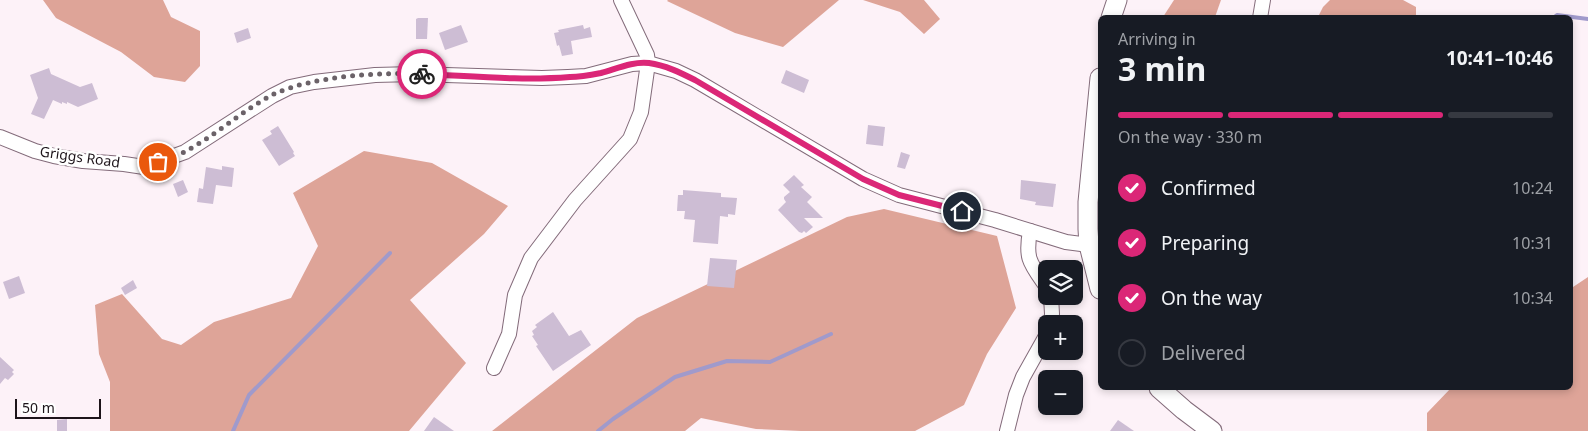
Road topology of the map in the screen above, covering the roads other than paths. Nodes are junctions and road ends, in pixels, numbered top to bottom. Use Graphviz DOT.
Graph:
graph roads {
  1 [pos="621,0"];
  2 [pos="1117,0"];
  3 [pos="1263,0"];
  4 [pos="1112,15"];
  5 [pos="1260,15"];
  6 [pos="648,63"];
  7 [pos="1098,99"];
  8 [pos="0,137"];
  9 [pos="1030,231"];
  10 [pos="1089,245"];
  11 [pos="1038,275"];
  12 [pos="1098,281"];
  13 [pos="1038,351"];
  14 [pos="494,368"];
  15 [pos="1161,390"];
  16 [pos="1007,431"];
  17 [pos="1212,431"];
  1 -- 6 [label="street"];
  2 -- 4 [label="main road"];
  3 -- 5 [label="street"];
  6 -- 8 [label="street, Griggs Road"];
  6 -- 9 [label="street, Griggs Road"];
  6 -- 14 [label="street"];
  7 -- 10 [label="main road"];
  9 -- 10 [label="street, Griggs Road"];
  9 -- 11 [label="street"];
  10 -- 12 [label="main road"];
  13 -- 16 [label="street"];
  15 -- 17 [label="main road"];
}
